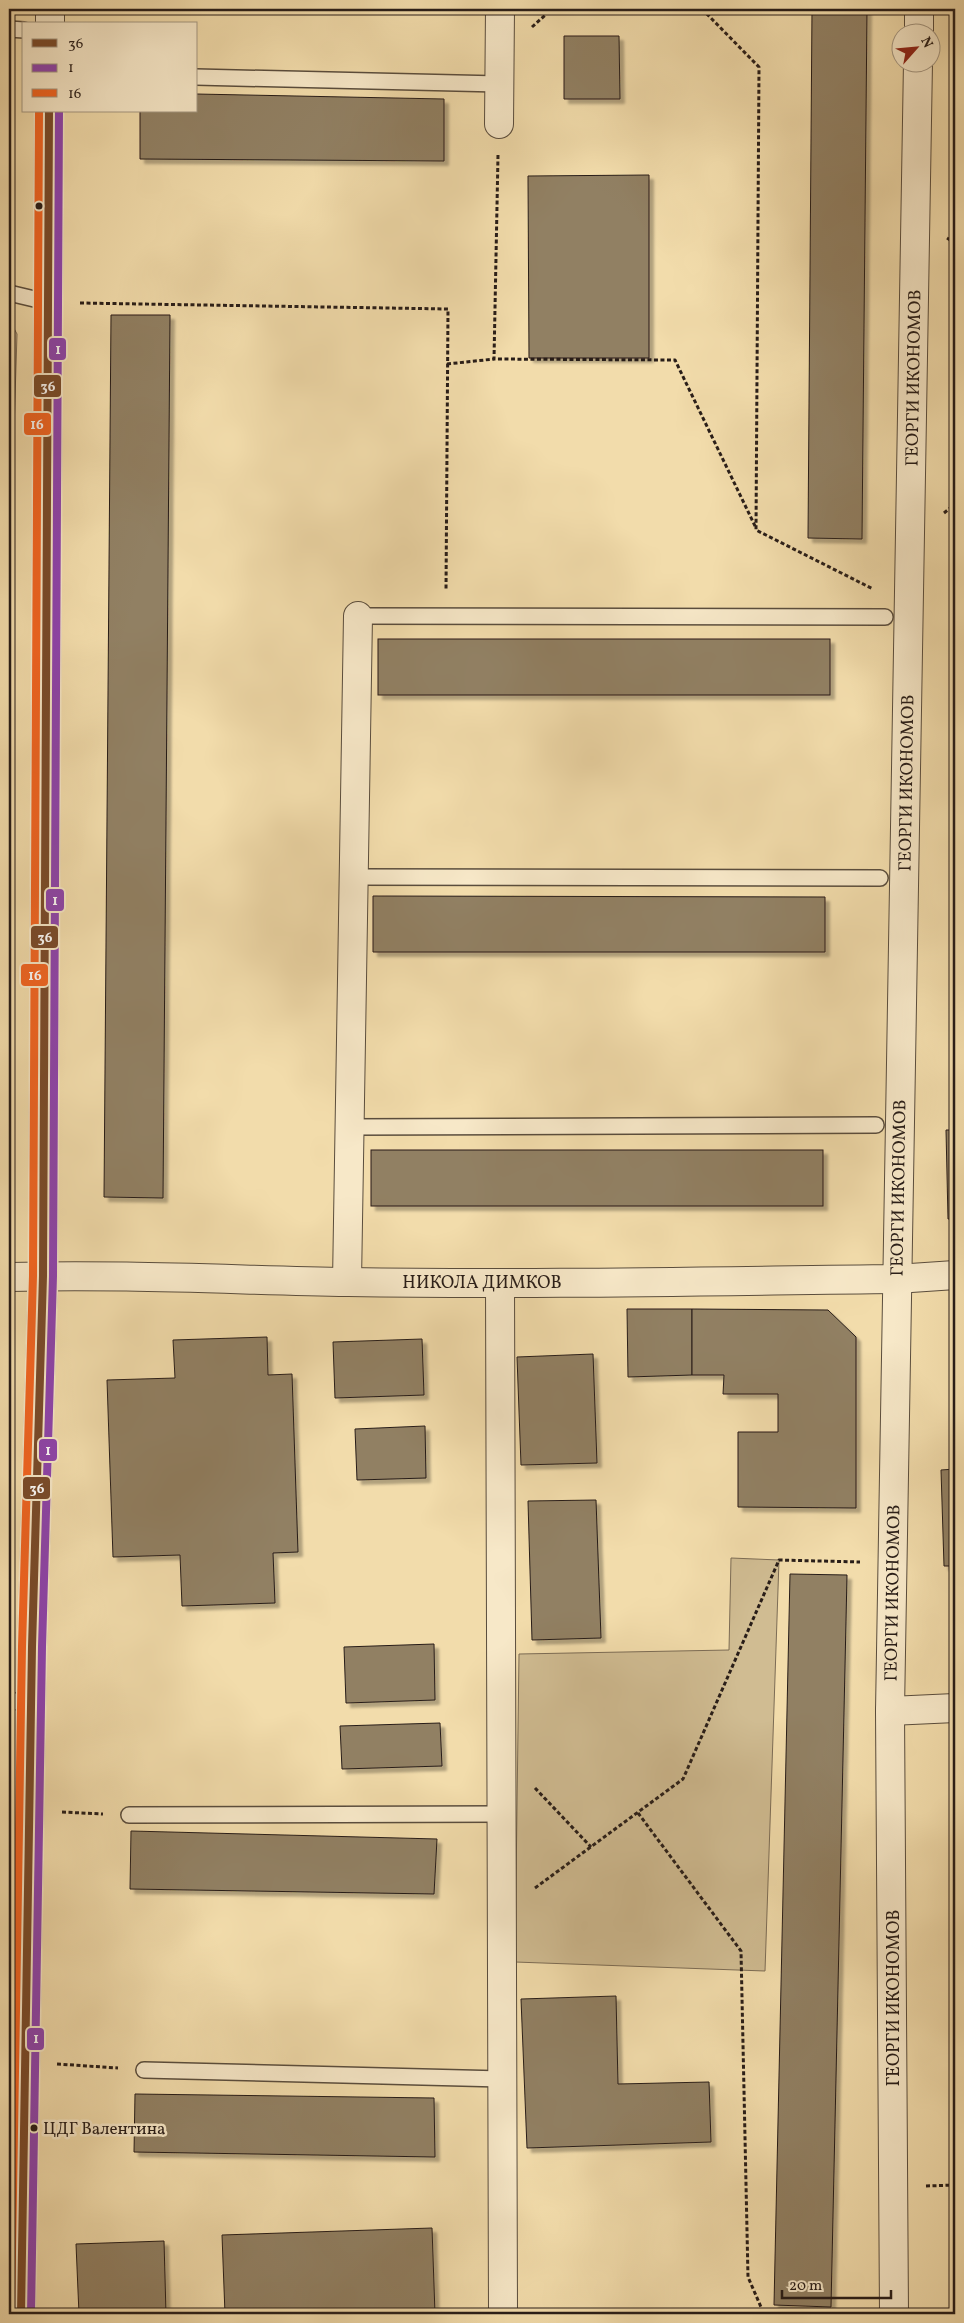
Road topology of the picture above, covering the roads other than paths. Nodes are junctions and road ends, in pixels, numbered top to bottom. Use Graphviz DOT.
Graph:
graph roads {
  1 [pos="50,9"];
  2 [pos="500,9"];
  3 [pos="919,9"];
  4 [pos="50,22"];
  5 [pos="918,22"];
  6 [pos="9,29"];
  7 [pos="22,30"];
  8 [pos="918,72"];
  9 [pos="198,76"];
  10 [pos="499,84"];
  11 [pos="49,112"];
  12 [pos="499,124"];
  13 [pos="9,293"];
  14 [pos="47,302"];
  15 [pos="358,616"];
  16 [pos="885,617"];
  17 [pos="355,878"];
  18 [pos="880,878"];
  19 [pos="876,1125"];
  20 [pos="351,1126"];
  21 [pos="955,1275"];
  22 [pos="43,1276"];
  23 [pos="9,1277"];
  24 [pos="896,1279"];
  25 [pos="347,1282"];
  26 [pos="500,1283"];
  27 [pos="20,1700"];
  28 [pos="955,1708"];
  29 [pos="890,1711"];
  30 [pos="502,1814"];
  31 [pos="129,1815"];
  32 [pos="144,2070"];
  33 [pos="502,2079"];
  34 [pos="21,2314"];
  35 [pos="503,2314"];
  36 [pos="894,2314"];
  1 -- 4 [label="street"];
  2 -- 10 [label="street"];
  3 -- 5 [label="street"];
  6 -- 7 [label="lane"];
  8 -- 24 [label="street, ГЕОРГИ ИКОНОМОВ"];
  9 -- 10 [label="lane"];
  10 -- 12 [label="street"];
  11 -- 14 [label="street"];
  13 -- 14 [label="lane"];
  14 -- 22 [label="street"];
  15 -- 16 [label="lane"];
  15 -- 17 [label="street"];
  17 -- 18 [label="lane"];
  17 -- 20 [label="street"];
  19 -- 20 [label="lane"];
  20 -- 25 [label="street"];
  21 -- 24 [label="street, НИКОЛА ДИМКОВ"];
  22 -- 23 [label="street, НИКОЛА ДИМКОВ"];
  22 -- 25 [label="street, НИКОЛА ДИМКОВ"];
  22 -- 27 [label="street"];
  24 -- 26 [label="street, НИКОЛА ДИМКОВ"];
  24 -- 29 [label="street, ГЕОРГИ ИКОНОМОВ"];
  25 -- 26 [label="street, НИКОЛА ДИМКОВ"];
  26 -- 30 [label="street"];
  27 -- 34 [label="street"];
  28 -- 29 [label="street"];
  29 -- 36 [label="street, ГЕОРГИ ИКОНОМОВ"];
  30 -- 31 [label="lane"];
  30 -- 33 [label="street"];
  32 -- 33 [label="lane"];
  33 -- 35 [label="street"];
}
